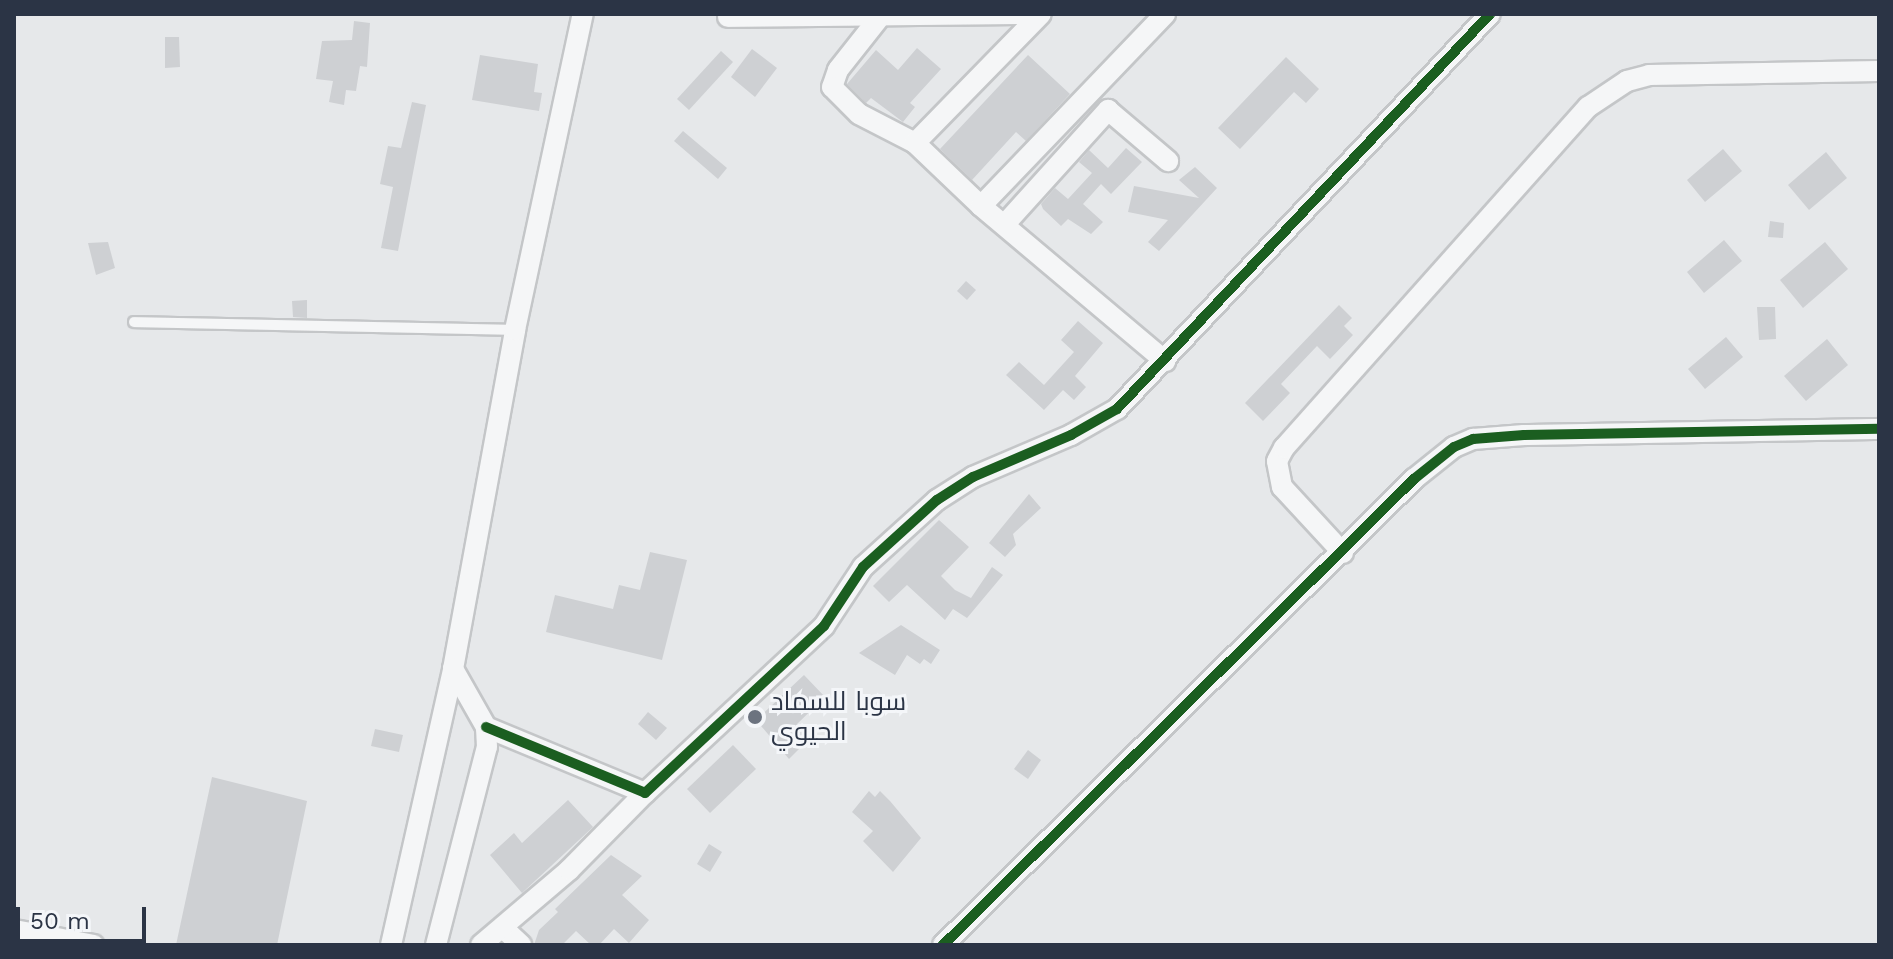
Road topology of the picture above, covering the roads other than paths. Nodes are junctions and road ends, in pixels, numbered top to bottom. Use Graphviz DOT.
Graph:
graph roads {
  1 [pos="583,14"];
  2 [pos="1038,14"];
  3 [pos="1165,14"];
  4 [pos="1490,14"];
  5 [pos="728,17"];
  6 [pos="879,18"];
  7 [pos="1879,71"];
  8 [pos="915,143"];
  9 [pos="1168,161"];
  10 [pos="981,206"];
  11 [pos="1005,224"];
  12 [pos="134,322"];
  13 [pos="515,330"];
  14 [pos="1165,361"];
  15 [pos="1879,429"];
  16 [pos="1343,553"];
  17 [pos="453,669"];
  18 [pos="486,727"];
  19 [pos="645,793"];
  20 [pos="503,928"];
  21 [pos="14,930"];
  22 [pos="94,945"];
  23 [pos="391,945"];
  24 [pos="436,945"];
  25 [pos="481,945"];
  26 [pos="521,945"];
  27 [pos="943,945"];
  1 -- 13 [label="street"];
  2 -- 6 [label="street"];
  2 -- 8 [label="street"];
  3 -- 10 [label="street"];
  4 -- 14 [label="street"];
  5 -- 6 [label="street"];
  6 -- 8 [label="street"];
  7 -- 16 [label="street"];
  8 -- 10 [label="street"];
  9 -- 11 [label="street"];
  10 -- 11 [label="street"];
  11 -- 14 [label="street"];
  12 -- 13 [label="lane"];
  13 -- 17 [label="street"];
  14 -- 19 [label="street"];
  15 -- 16 [label="street"];
  16 -- 27 [label="street"];
  17 -- 18 [label="street"];
  17 -- 23 [label="street"];
  18 -- 19 [label="street"];
  18 -- 24 [label="street"];
  19 -- 20 [label="street"];
  20 -- 25 [label="street"];
  20 -- 26 [label="street"];
  21 -- 22 [label="street"];
}
